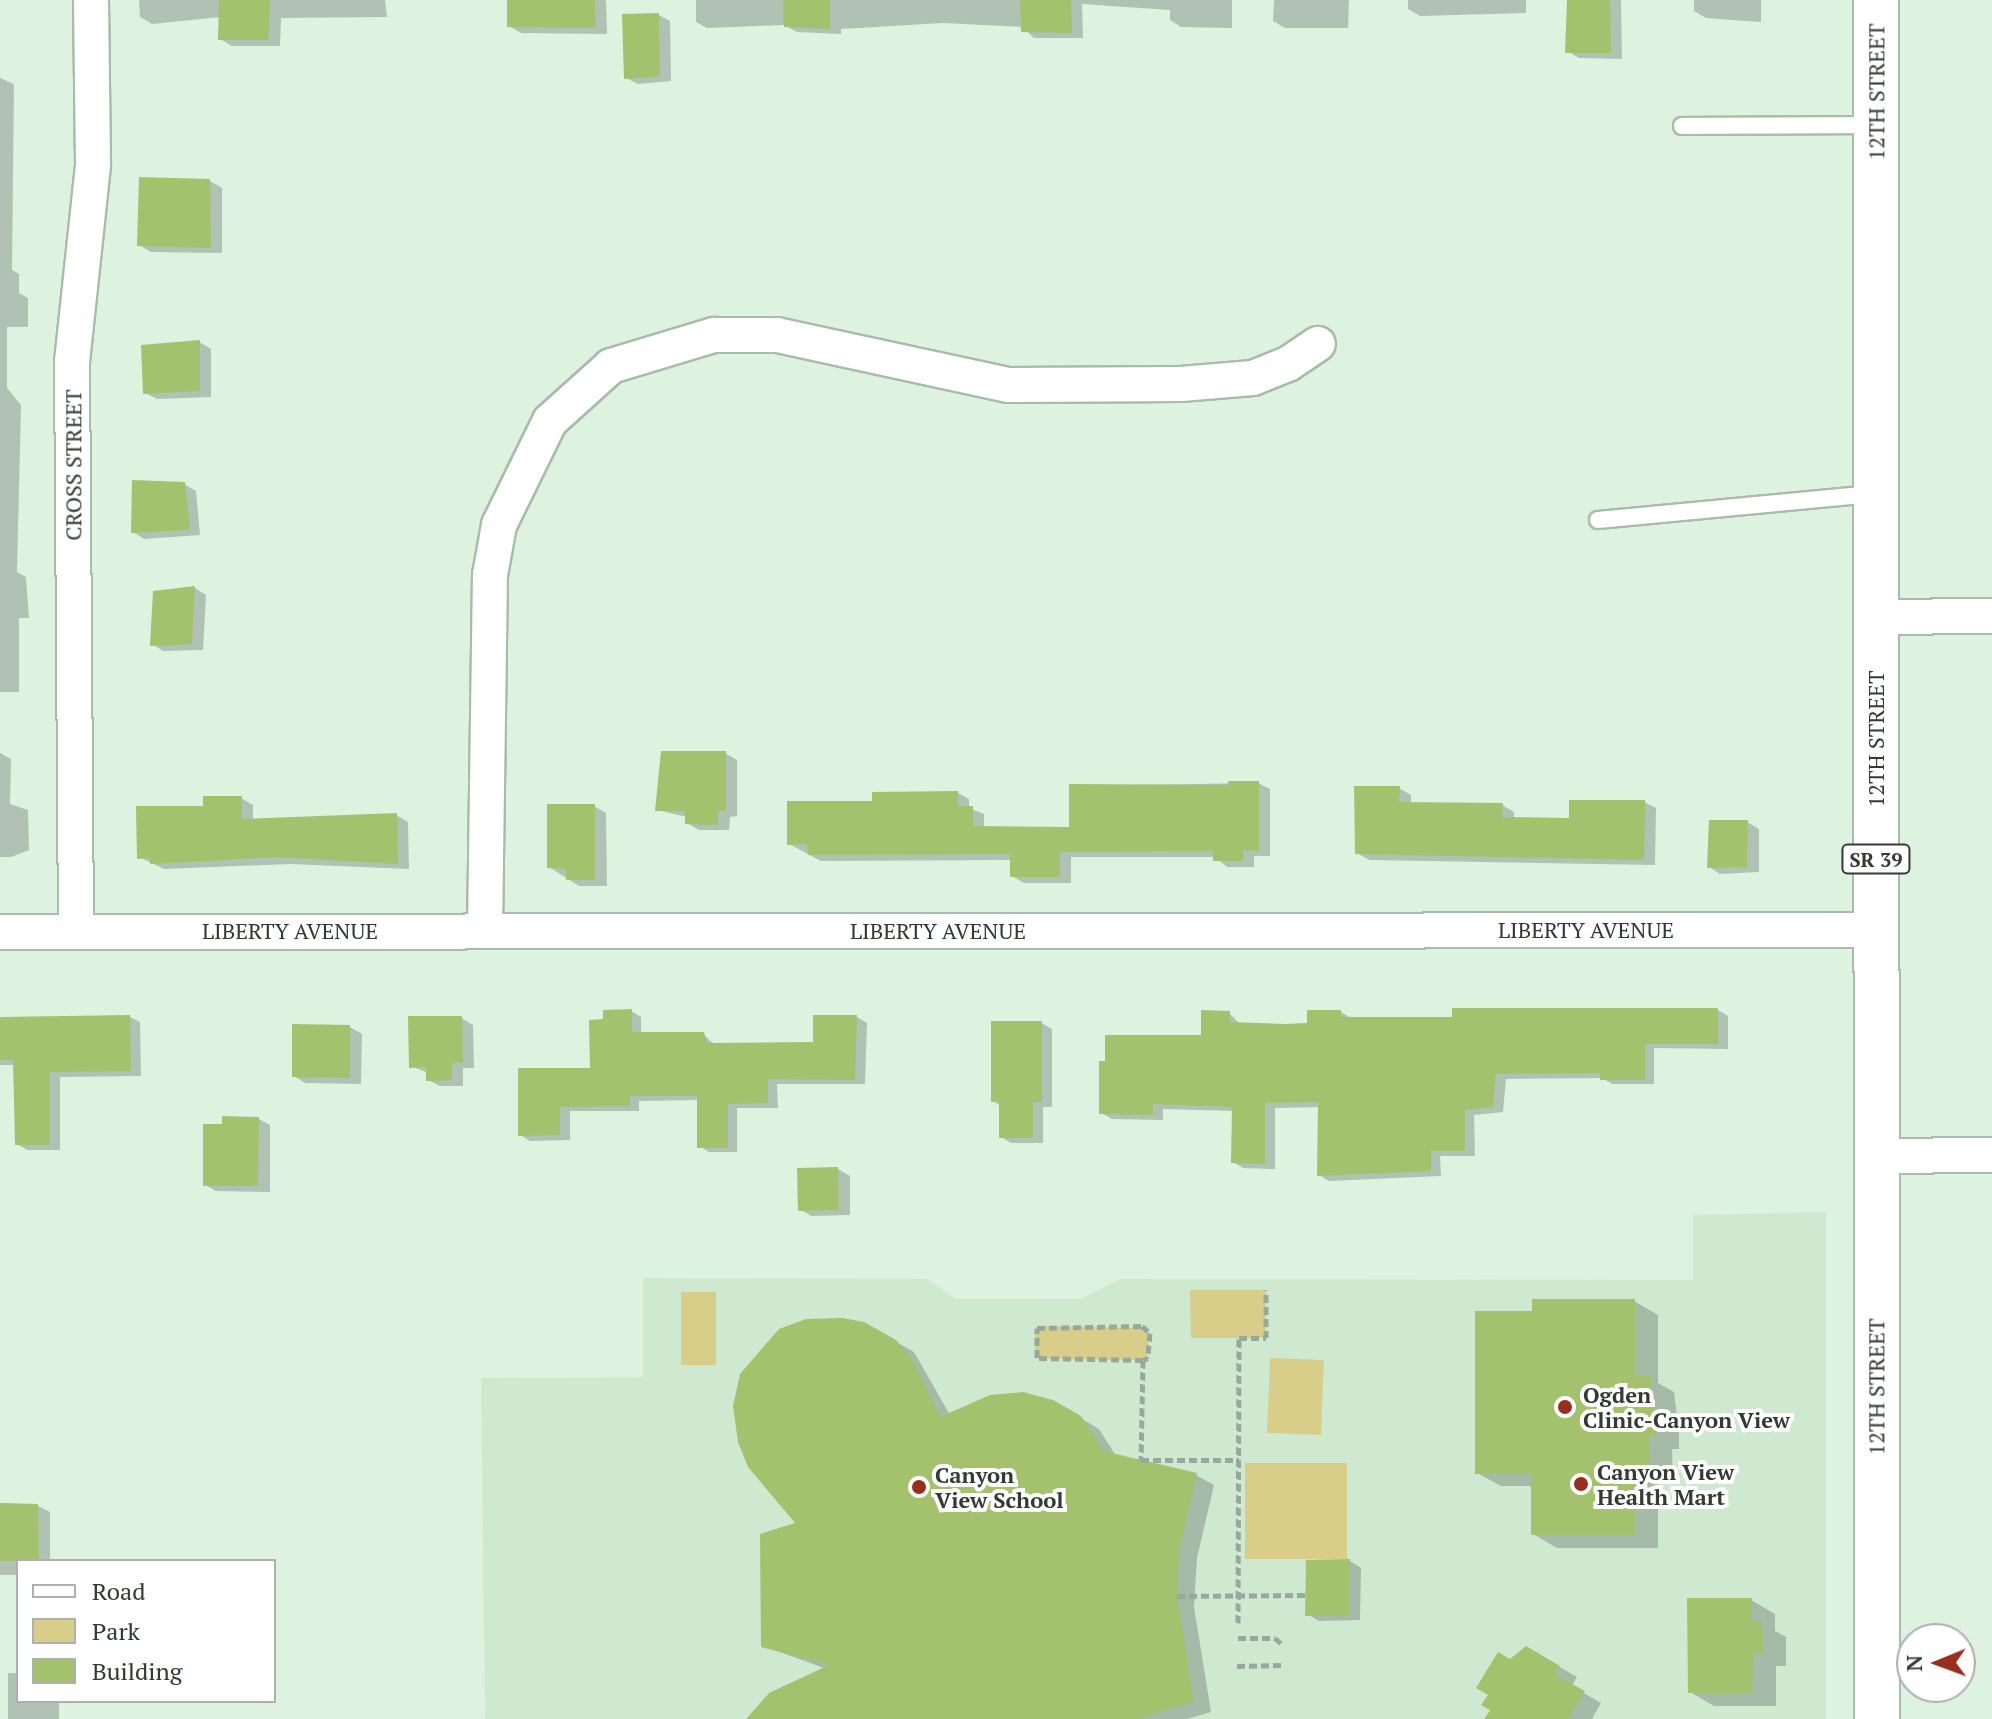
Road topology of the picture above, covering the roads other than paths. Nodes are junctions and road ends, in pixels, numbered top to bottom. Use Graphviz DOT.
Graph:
graph roads {
  1 [pos="91,0"];
  2 [pos="1876,0"];
  3 [pos="1876,125"];
  4 [pos="1682,126"];
  5 [pos="1318,344"];
  6 [pos="1876,494"];
  7 [pos="1598,520"];
  8 [pos="1992,616"];
  9 [pos="1876,617"];
  10 [pos="1876,930"];
  11 [pos="485,931"];
  12 [pos="0,932"];
  13 [pos="76,932"];
  14 [pos="1992,1155"];
  15 [pos="1876,1156"];
  16 [pos="1877,1719"];
  1 -- 13 [label="street, CROSS STREET"];
  2 -- 3 [label="main road, 12TH STREET / SR 39"];
  3 -- 4 [label="lane"];
  3 -- 6 [label="main road, 12TH STREET / SR 39"];
  5 -- 11 [label="street"];
  6 -- 7 [label="lane"];
  6 -- 9 [label="main road, 12TH STREET / SR 39"];
  8 -- 9 [label="street"];
  9 -- 10 [label="main road, 12TH STREET / SR 39"];
  10 -- 11 [label="street, LIBERTY AVENUE"];
  10 -- 15 [label="main road, 12TH STREET / SR 39"];
  11 -- 13 [label="street, LIBERTY AVENUE"];
  12 -- 13 [label="street, LIBERTY AVENUE"];
  14 -- 15 [label="street"];
  15 -- 16 [label="main road, 12TH STREET / SR 39"];
}
